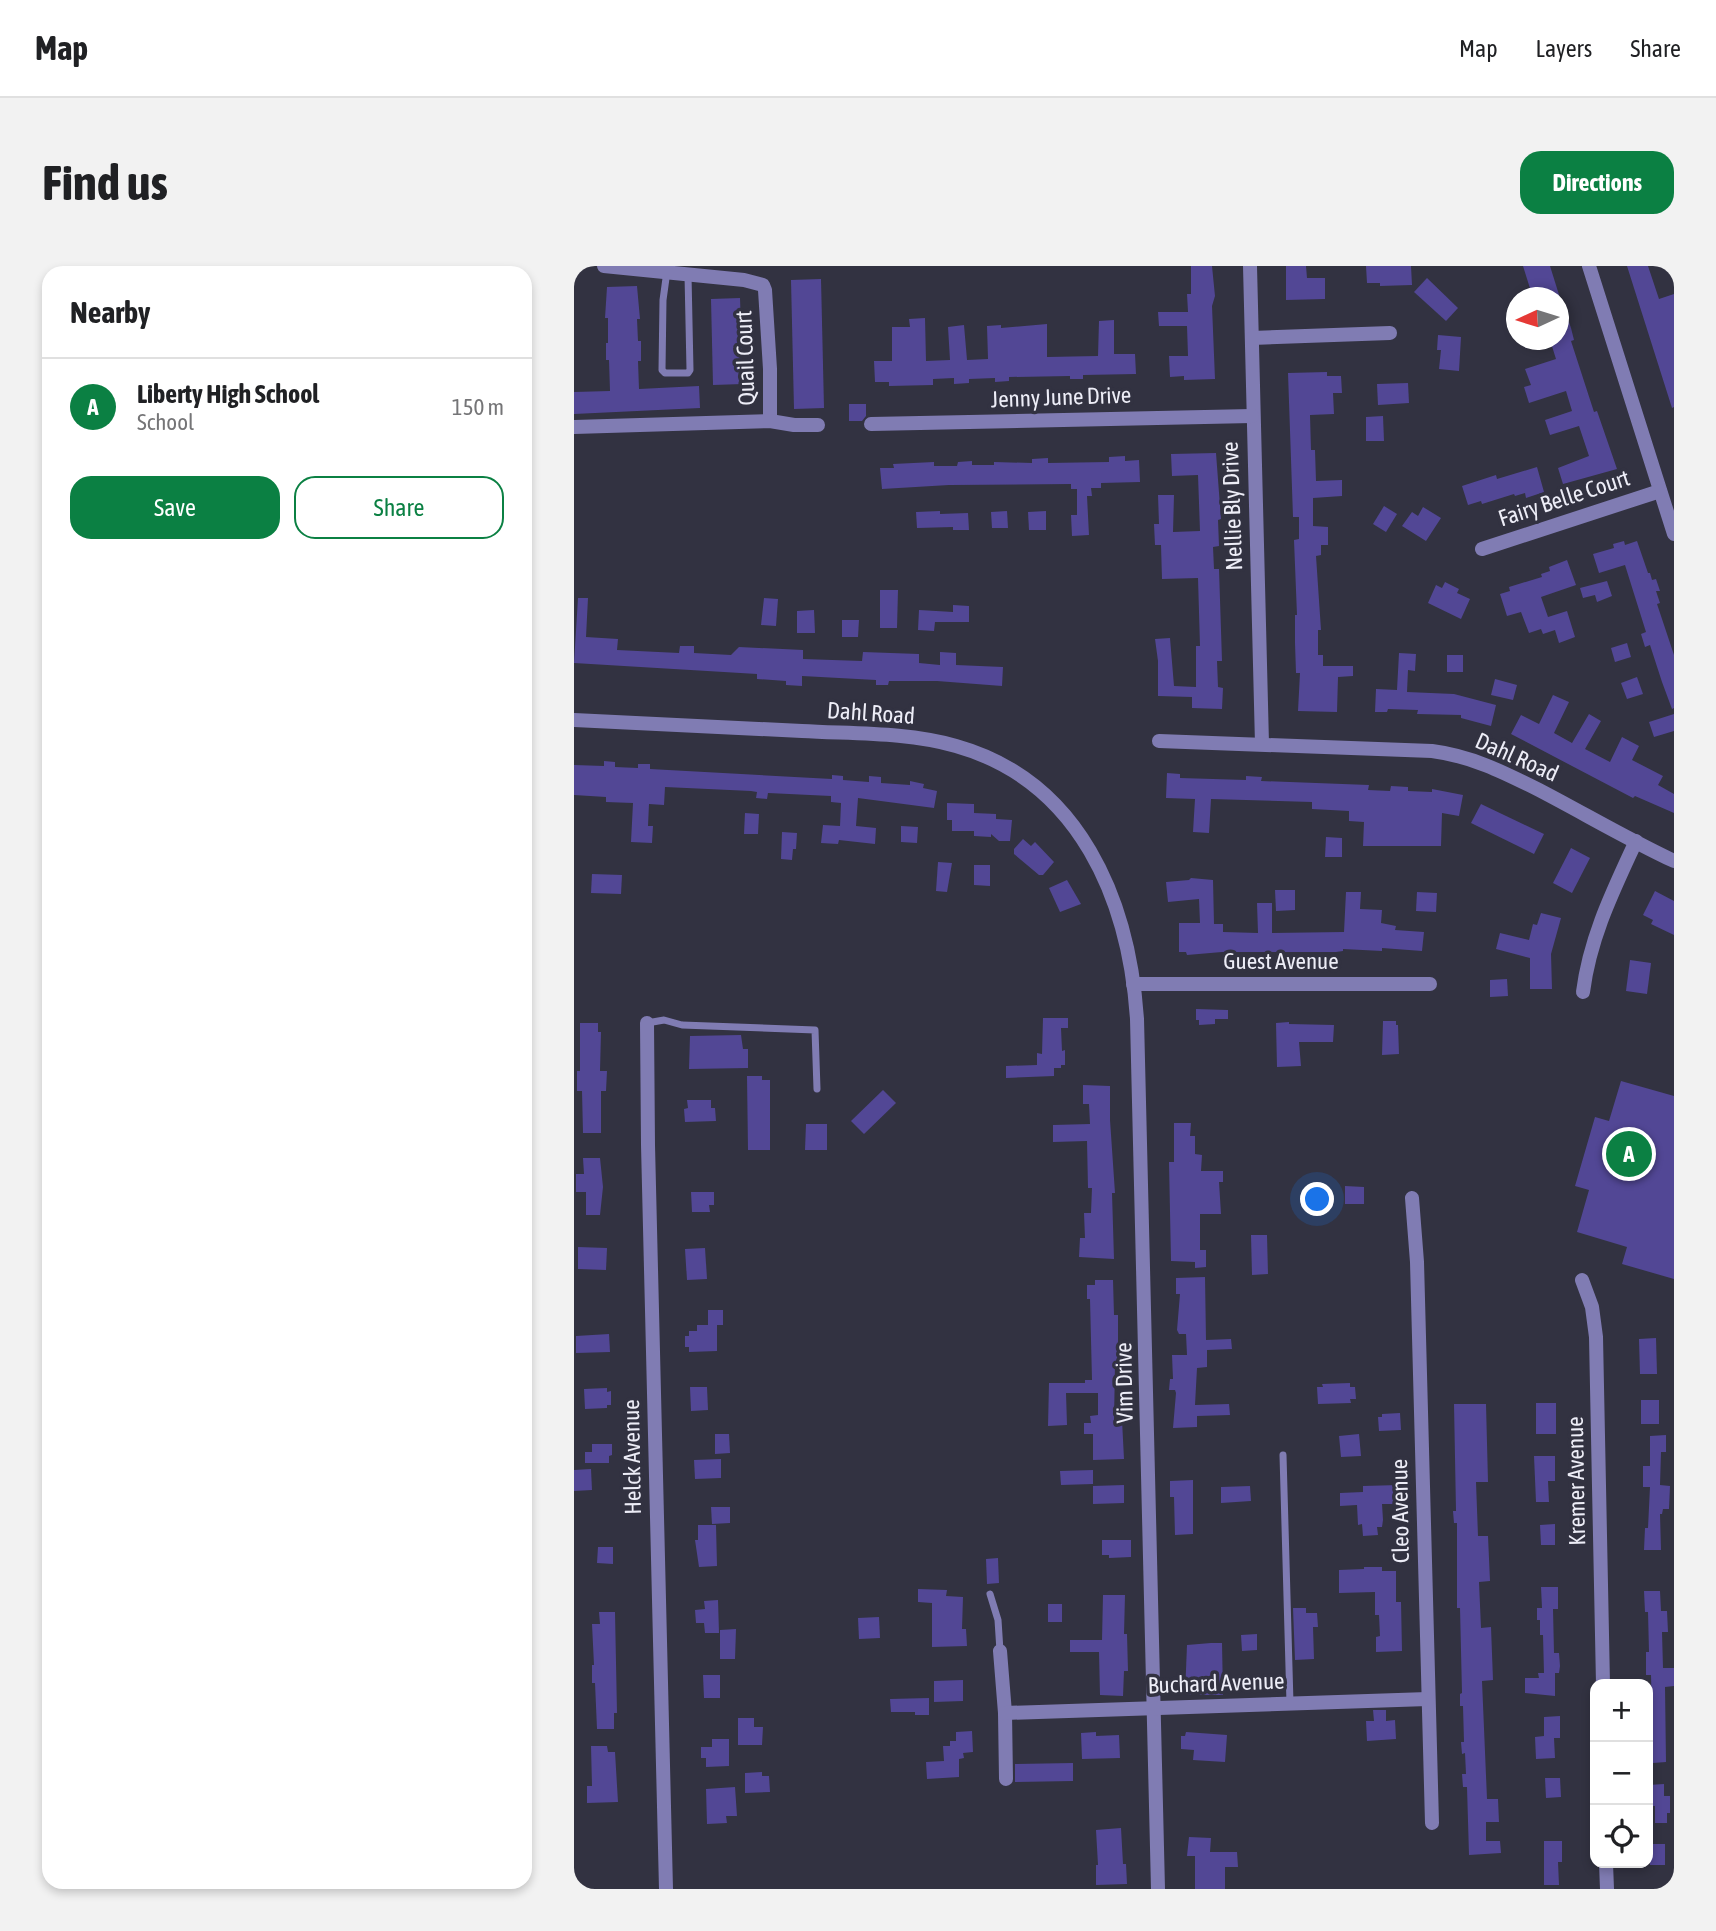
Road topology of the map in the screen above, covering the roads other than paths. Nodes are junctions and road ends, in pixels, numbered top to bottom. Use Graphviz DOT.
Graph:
graph roads {
  1 [pos="604,266"];
  2 [pos="1250,266"];
  3 [pos="1589,266"];
  4 [pos="667,271"];
  5 [pos="688,274"];
  6 [pos="1390,333"];
  7 [pos="1252,338"];
  8 [pos="1252,416"];
  9 [pos="770,421"];
  10 [pos="871,424"];
  11 [pos="818,425"];
  12 [pos="574,426"];
  13 [pos="1660,491"];
  14 [pos="1674,534"];
  15 [pos="1482,549"];
  16 [pos="574,720"];
  17 [pos="1159,741"];
  18 [pos="1262,744"];
  19 [pos="1636,841"];
  20 [pos="1674,861"];
  21 [pos="1106,881"];
  22 [pos="1133,984"];
  23 [pos="1430,984"];
  24 [pos="1583,992"];
  25 [pos="647,1023"];
  26 [pos="817,1089"];
  27 [pos="1412,1198"];
  28 [pos="1582,1280"];
  29 [pos="1283,1455"];
  30 [pos="990,1594"];
  31 [pos="1000,1651"];
  32 [pos="1602,1679"];
  33 [pos="1428,1699"];
  34 [pos="1290,1704"];
  35 [pos="1154,1708"];
  36 [pos="1005,1713"];
  37 [pos="1006,1779"];
  38 [pos="1432,1823"];
  39 [pos="1606,1868"];
  40 [pos="666,1889"];
  41 [pos="1158,1889"];
  42 [pos="1606,1889"];
  1 -- 4 [label="street, Quail Court"];
  2 -- 7 [label="street, Nellie Bly Drive"];
  3 -- 13 [label="street"];
  4 -- 5 [label="street, Quail Court"];
  4 -- 5 [label="lane"];
  5 -- 9 [label="street, Quail Court"];
  6 -- 7 [label="street"];
  7 -- 8 [label="street, Nellie Bly Drive"];
  8 -- 10 [label="street, Jenny June Drive"];
  8 -- 18 [label="street, Nellie Bly Drive"];
  9 -- 11 [label="street"];
  9 -- 12 [label="street"];
  13 -- 14 [label="street"];
  13 -- 15 [label="street, Fairy Belle Court"];
  16 -- 21 [label="street, Dahl Road"];
  17 -- 18 [label="street, Dahl Road"];
  18 -- 19 [label="street, Dahl Road"];
  19 -- 20 [label="street, Dahl Road"];
  19 -- 24 [label="street"];
  21 -- 22 [label="street, Vim Drive"];
  22 -- 23 [label="street, Guest Avenue"];
  22 -- 35 [label="street, Vim Drive"];
  25 -- 26 [label="lane"];
  25 -- 40 [label="street, Helck Avenue"];
  27 -- 33 [label="street, Cleo Avenue"];
  28 -- 32 [label="street, Kremer Avenue"];
  29 -- 34 [label="lane"];
  30 -- 31 [label="lane"];
  31 -- 36 [label="street"];
  33 -- 34 [label="street, Buchard Avenue"];
  33 -- 38 [label="street, Cleo Avenue"];
  34 -- 35 [label="street, Buchard Avenue"];
  35 -- 36 [label="street, Buchard Avenue"];
  35 -- 41 [label="street, Vim Drive"];
  36 -- 37 [label="street"];
  39 -- 42 [label="street"];
}
